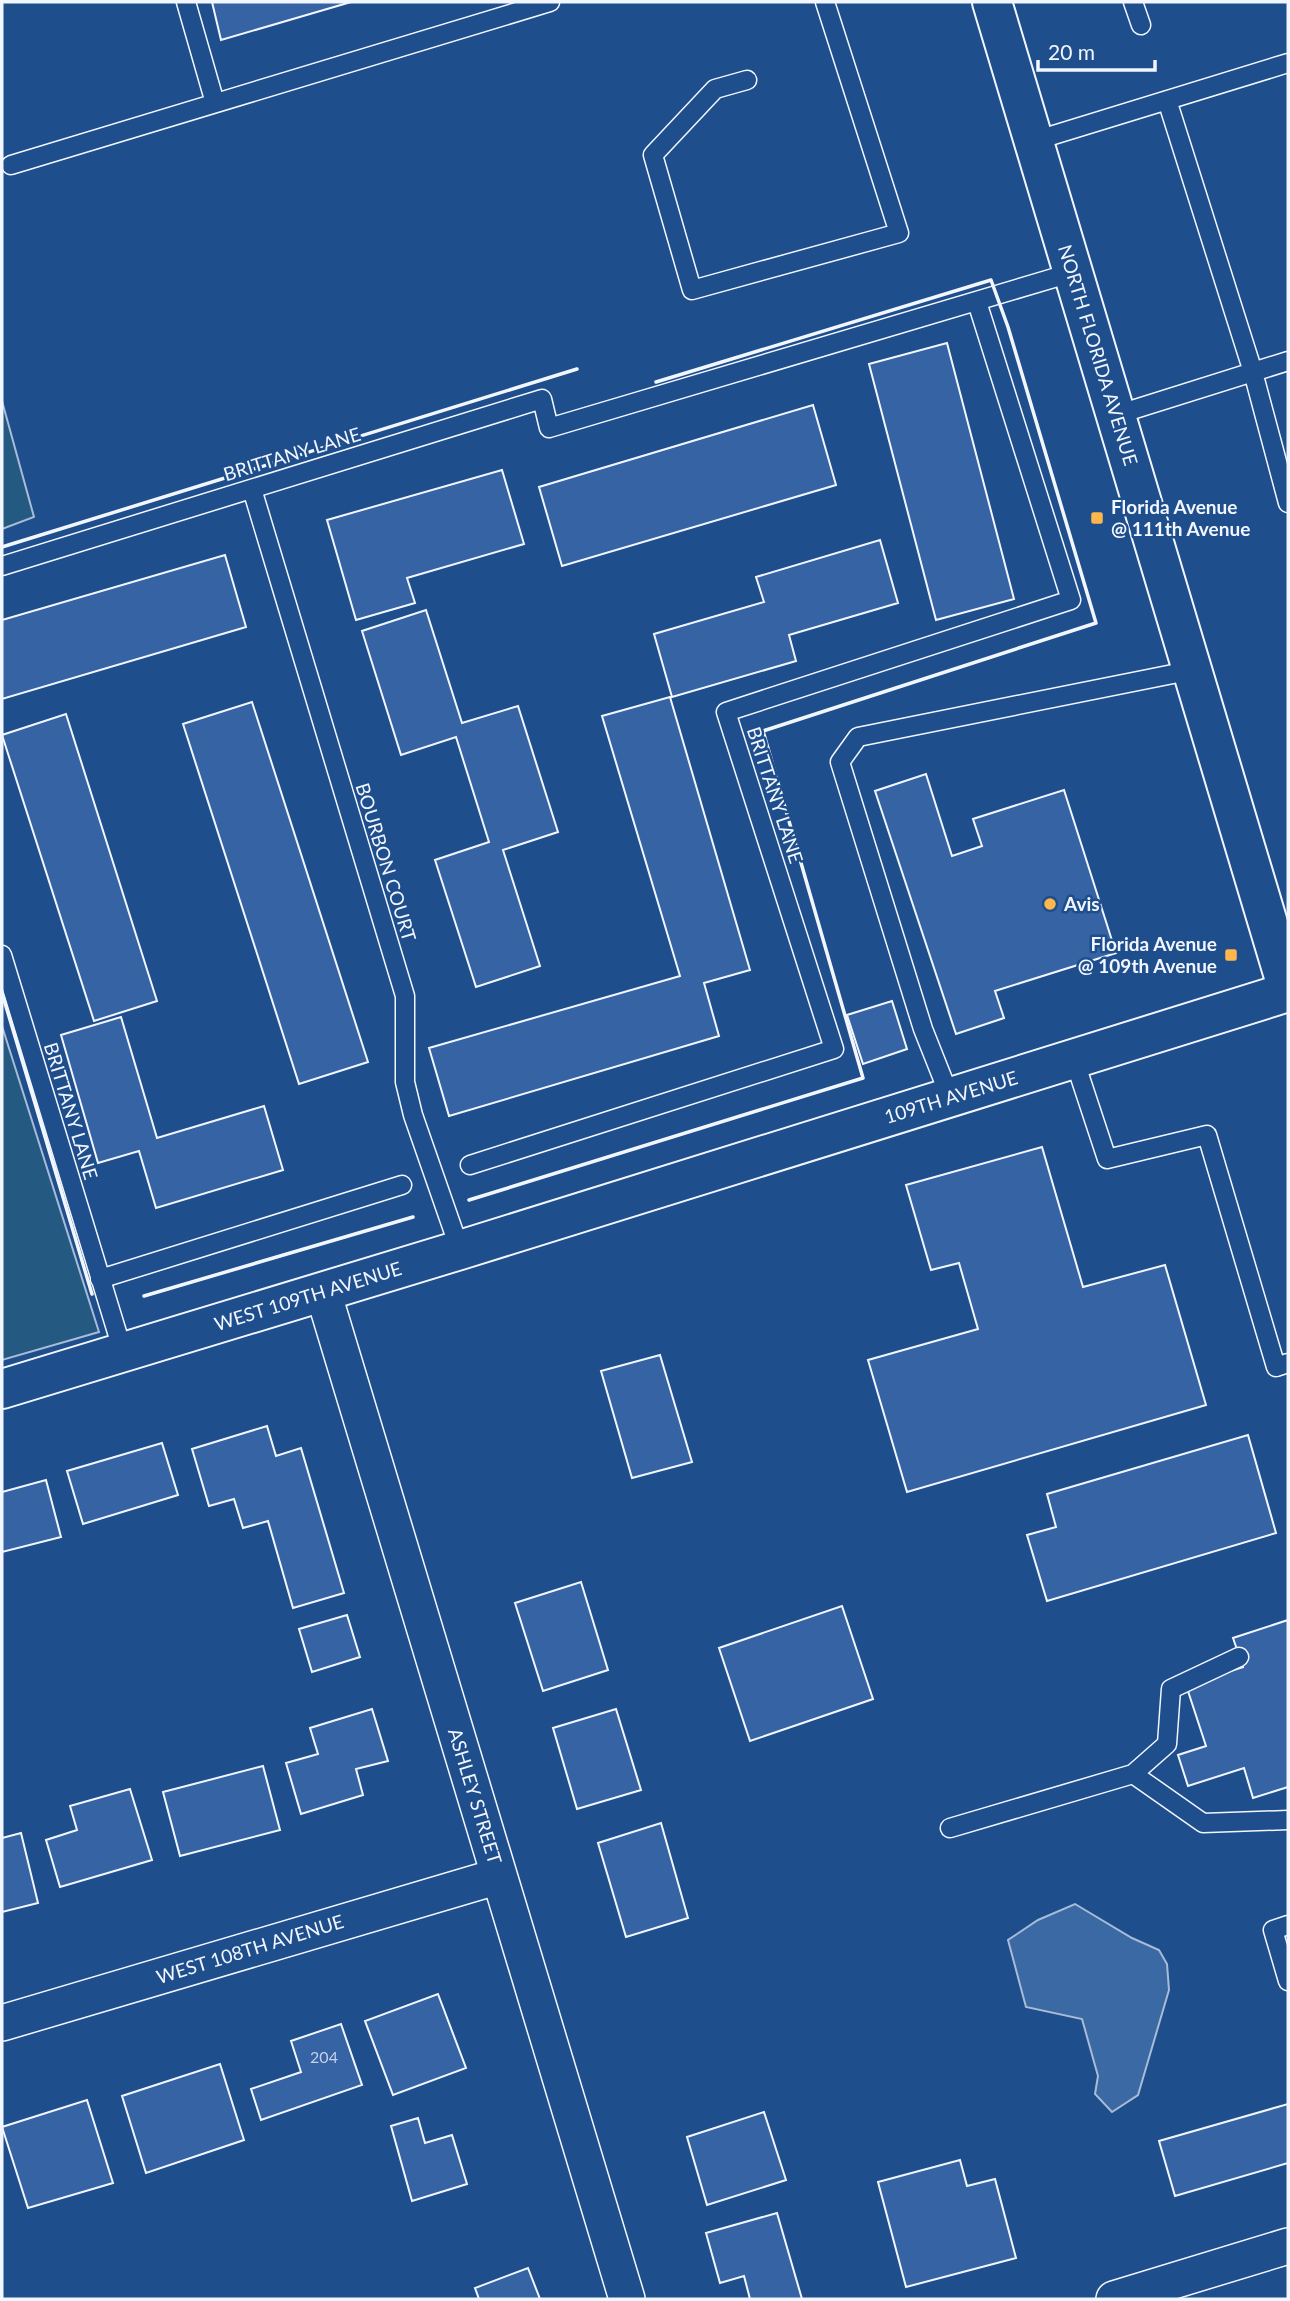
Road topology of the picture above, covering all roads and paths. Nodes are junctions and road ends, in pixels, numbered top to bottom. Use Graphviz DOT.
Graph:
graph roads {
  1 [pos="186,2"];
  2 [pos="550,2"];
  3 [pos="825,2"];
  4 [pos="992,2"];
  5 [pos="1133,2"];
  6 [pos="1141,25"];
  7 [pos="1288,63"];
  8 [pos="747,80"];
  9 [pos="1167,100"];
  10 [pos="215,103"];
  11 [pos="1034,141"];
  12 [pos="11,165"];
  13 [pos="1074,272"];
  14 [pos="977,302"];
  15 [pos="1288,361"];
  16 [pos="1253,372"];
  17 [pos="1116,415"];
  18 [pos="252,489"];
  19 [pos="1288,503"];
  20 [pos="2,566"];
  21 [pos="1193,670"];
  22 [pos="2,955"];
  23 [pos="1288,991"];
  24 [pos="1074,1059"];
  25 [pos="950,1097"];
  26 [pos="470,1165"];
  27 [pos="402,1185"];
  28 [pos="614,1203"];
  29 [pos="460,1250"];
  30 [pos="100,1279"];
  31 [pos="323,1292"];
  32 [pos="122,1352"];
  33 [pos="1288,1363"];
  34 [pos="2,1389"];
  35 [pos="1239,1657"];
  36 [pos="1133,1774"];
  37 [pos="1288,1820"];
  38 [pos="950,1828"];
  39 [pos="499,1876"];
  40 [pos="1288,1925"];
  41 [pos="1288,1981"];
  42 [pos="2,2023"];
  43 [pos="1288,2246"];
  44 [pos="627,2299"];
  45 [pos="1114,2299"];
  1 -- 10 [label="lane"];
  2 -- 10 [label="lane"];
  3 -- 8 [label="lane"];
  4 -- 11 [label="street, NORTH FLORIDA AVENUE"];
  5 -- 6 [label="lane"];
  7 -- 9 [label="lane"];
  9 -- 11 [label="lane"];
  9 -- 16 [label="lane"];
  10 -- 12 [label="lane"];
  11 -- 13 [label="street, NORTH FLORIDA AVENUE"];
  13 -- 14 [label="lane, BRITTANY LANE"];
  13 -- 17 [label="street, NORTH FLORIDA AVENUE"];
  14 -- 18 [label="lane, BRITTANY LANE"];
  14 -- 26 [label="lane, BRITTANY LANE"];
  15 -- 16 [label="lane"];
  16 -- 17 [label="lane"];
  16 -- 19 [label="lane"];
  17 -- 21 [label="street, NORTH FLORIDA AVENUE"];
  18 -- 20 [label="lane, BRITTANY LANE"];
  18 -- 29 [label="lane, BOURBON COURT"];
  21 -- 23 [label="street, NORTH FLORIDA AVENUE"];
  21 -- 25 [label="lane"];
  22 -- 30 [label="lane, BRITTANY LANE"];
  23 -- 24 [label="street, 109TH AVENUE"];
  24 -- 25 [label="street, 109TH AVENUE"];
  24 -- 33 [label="lane"];
  25 -- 28 [label="street, 109TH AVENUE"];
  27 -- 30 [label="lane"];
  28 -- 29 [label="street, WEST 109TH AVENUE"];
  29 -- 31 [label="street, WEST 109TH AVENUE"];
  30 -- 32 [label="lane, BRITTANY LANE"];
  31 -- 32 [label="street, WEST 109TH AVENUE"];
  31 -- 39 [label="street, ASHLEY STREET"];
  32 -- 34 [label="street, WEST 109TH AVENUE"];
  35 -- 36 [label="lane"];
  36 -- 37 [label="lane"];
  36 -- 38 [label="lane"];
  39 -- 42 [label="street, WEST 108TH AVENUE"];
  39 -- 44 [label="street, ASHLEY STREET"];
  40 -- 41 [label="lane"];
  43 -- 45 [label="street"];
}
